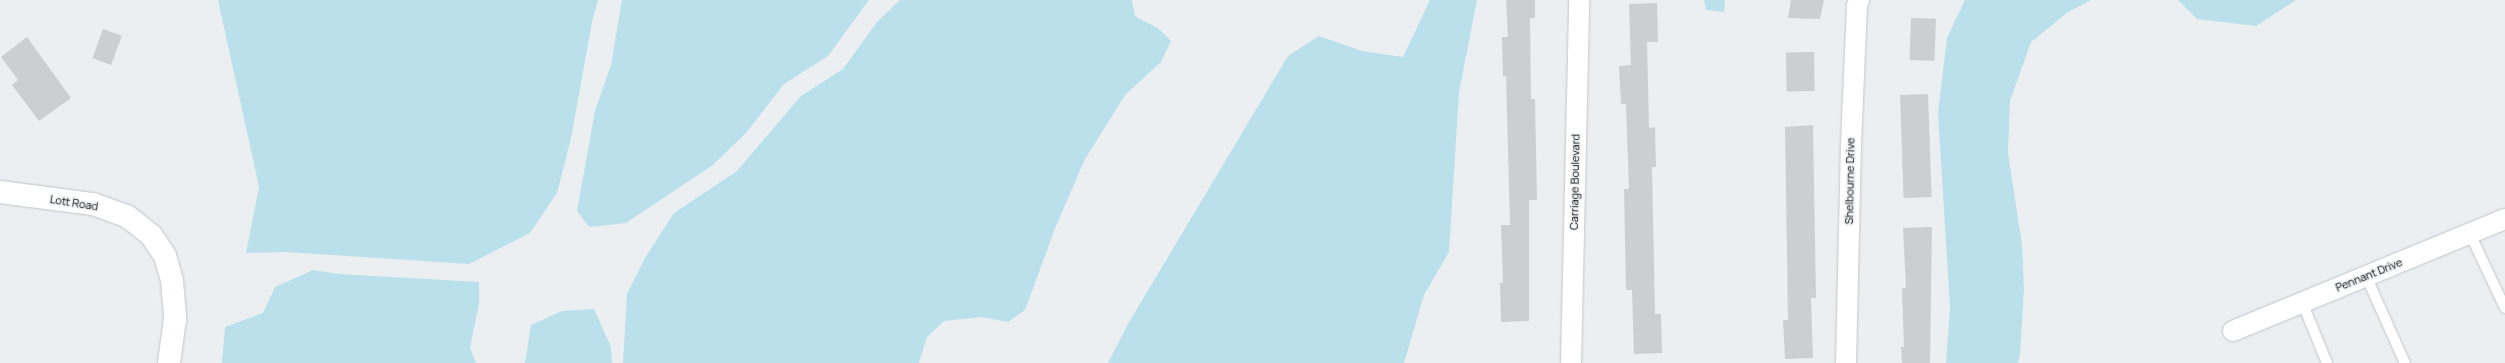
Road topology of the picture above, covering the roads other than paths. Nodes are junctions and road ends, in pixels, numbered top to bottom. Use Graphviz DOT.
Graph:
graph roads {
  1 [pos="1580,0"];
  2 [pos="1859,0"];
  3 [pos="0,192"];
  4 [pos="2505,219"];
  5 [pos="2470,234"];
  6 [pos="2366,276"];
  7 [pos="2302,302"];
  8 [pos="2505,308"];
  9 [pos="2233,331"];
  10 [pos="169,363"];
  11 [pos="1571,363"];
  12 [pos="1846,363"];
  13 [pos="2326,363"];
  14 [pos="2405,363"];
  1 -- 11 [label="street, Carriage Boulevard"];
  2 -- 12 [label="street, Shelbourne Drive"];
  3 -- 10 [label="street, Lott Road"];
  4 -- 5 [label="street, Pennant Drive"];
  5 -- 6 [label="street, Pennant Drive"];
  5 -- 8 [label="lane"];
  6 -- 7 [label="street, Pennant Drive"];
  6 -- 14 [label="lane"];
  7 -- 9 [label="street, Pennant Drive"];
  7 -- 13 [label="lane"];
}
